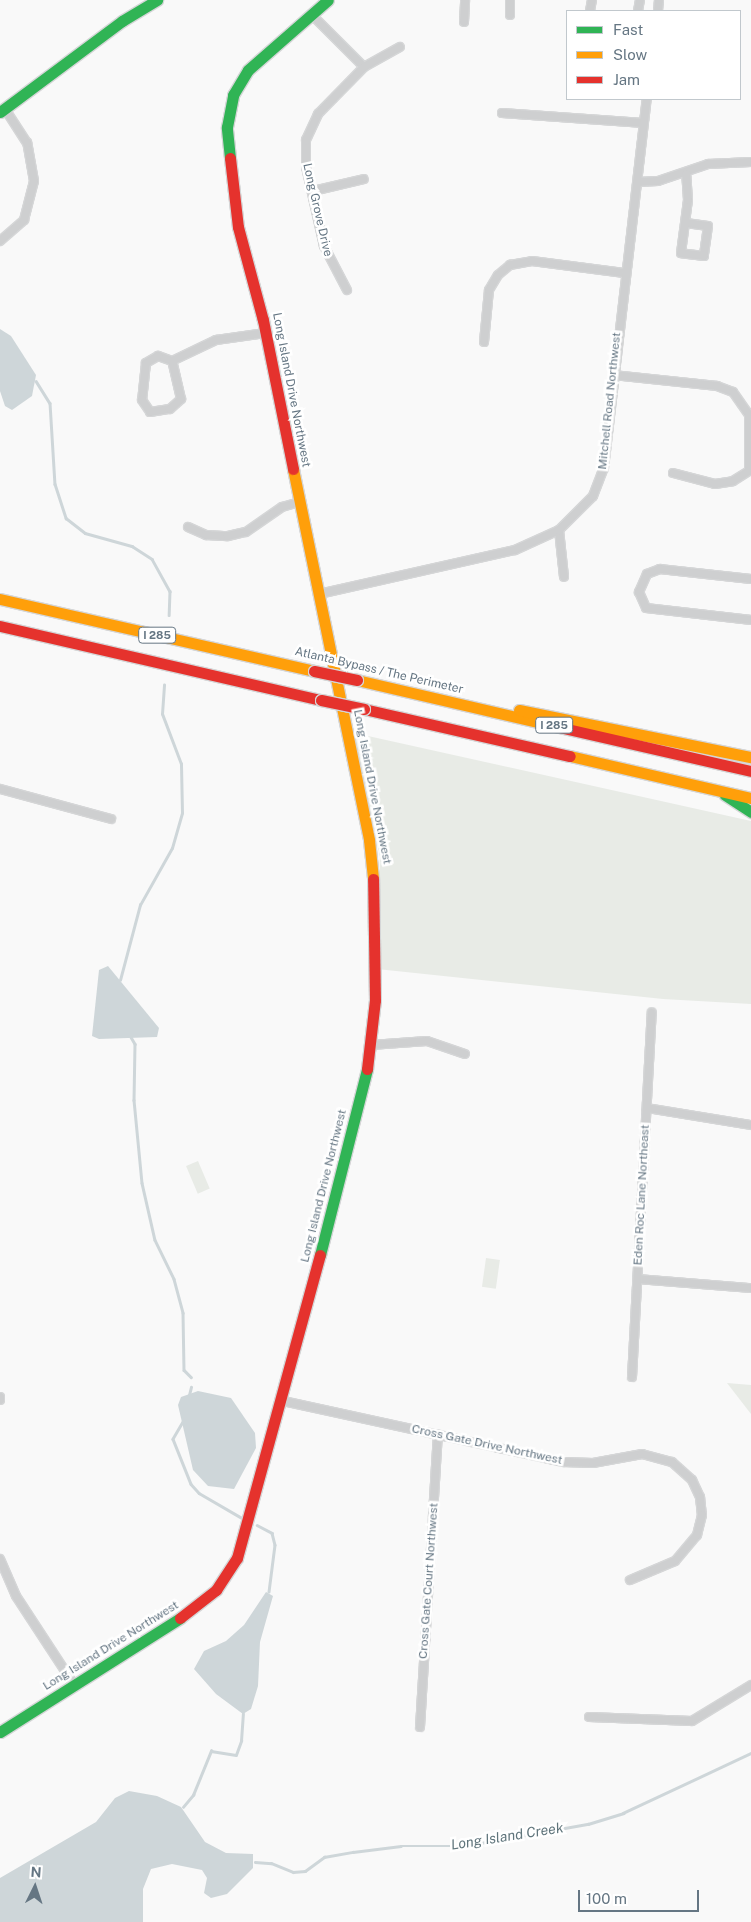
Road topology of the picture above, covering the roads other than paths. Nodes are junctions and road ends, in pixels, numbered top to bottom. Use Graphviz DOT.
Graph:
graph roads {
  1 [pos="157,0"];
  2 [pos="328,0"];
  3 [pos="465,0"];
  4 [pos="510,0"];
  5 [pos="312,14"];
  6 [pos="510,15"];
  7 [pos="464,22"];
  8 [pos="400,47"];
  9 [pos="364,67"];
  10 [pos="647,100"];
  11 [pos="3,110"];
  12 [pos="502,113"];
  13 [pos="644,123"];
  14 [pos="751,162"];
  15 [pos="686,174"];
  16 [pos="364,179"];
  17 [pos="637,182"];
  18 [pos="313,191"];
  19 [pos="686,223"];
  20 [pos="0,242"];
  21 [pos="624,273"];
  22 [pos="347,290"];
  23 [pos="266,333"];
  24 [pos="484,342"];
  25 [pos="172,361"];
  26 [pos="614,375"];
  27 [pos="750,472"];
  28 [pos="673,473"];
  29 [pos="300,502"];
  30 [pos="188,527"];
  31 [pos="559,530"];
  32 [pos="564,577"];
  33 [pos="751,579"];
  34 [pos="319,594"];
  35 [pos="0,599"];
  36 [pos="751,620"];
  37 [pos="0,626"];
  38 [pos="458,704"];
  39 [pos="751,757"];
  40 [pos="751,771"];
  41 [pos="0,789"];
  42 [pos="718,790"];
  43 [pos="751,798"];
  44 [pos="751,812"];
  45 [pos="111,819"];
  46 [pos="652,1013"];
  47 [pos="371,1045"];
  48 [pos="465,1054"];
  49 [pos="647,1108"];
  50 [pos="751,1125"];
  51 [pos="638,1279"];
  52 [pos="751,1288"];
  53 [pos="632,1377"];
  54 [pos="283,1401"];
  55 [pos="438,1435"];
  56 [pos="0,1559"];
  57 [pos="630,1580"];
  58 [pos="751,1685"];
  59 [pos="75,1686"];
  60 [pos="589,1717"];
  61 [pos="420,1726"];
  62 [pos="0,1732"];
  1 -- 11 [label="main road"];
  2 -- 5 [label="main road, Long Island Drive Northwest"];
  3 -- 7 [label="street"];
  4 -- 6 [label="street"];
  5 -- 9 [label="street"];
  5 -- 23 [label="main road, Long Island Drive Northwest"];
  8 -- 9 [label="street, Long Grove Drive"];
  9 -- 18 [label="street, Long Grove Drive"];
  10 -- 13 [label="street, Mitchell Road Northwest"];
  11 -- 20 [label="street"];
  12 -- 13 [label="street"];
  13 -- 17 [label="street, Mitchell Road Northwest"];
  14 -- 15 [label="street"];
  15 -- 17 [label="street"];
  15 -- 19 [label="street"];
  16 -- 18 [label="street"];
  17 -- 21 [label="street, Mitchell Road Northwest"];
  18 -- 22 [label="street, Long Grove Drive"];
  19 -- 19 [label="street"];
  21 -- 24 [label="street"];
  21 -- 26 [label="street, Mitchell Road Northwest"];
  23 -- 25 [label="street"];
  23 -- 29 [label="main road, Long Island Drive Northwest"];
  25 -- 25 [label="street"];
  26 -- 27 [label="street"];
  26 -- 31 [label="street, Mitchell Road Northwest"];
  27 -- 28 [label="street"];
  29 -- 30 [label="street"];
  29 -- 34 [label="main road, Long Island Drive Northwest"];
  31 -- 32 [label="street"];
  31 -- 34 [label="street, Mitchell Road Northwest"];
  33 -- 36 [label="street"];
  34 -- 47 [label="main road, Long Island Drive Northwest"];
  35 -- 38 [label="main road, Atlanta Bypass / The Perimeter / I 285, bridge"];
  37 -- 42 [label="main road, I 285, bridge"];
  38 -- 39 [label="main road"];
  38 -- 40 [label="main road, Atlanta Bypass / The Perimeter / I 285"];
  41 -- 45 [label="street"];
  42 -- 43 [label="main road, I 285"];
  42 -- 44 [label="main road"];
  46 -- 49 [label="street, Eden Roc Lane Northeast"];
  47 -- 48 [label="street"];
  47 -- 54 [label="main road, Long Island Drive Northwest"];
  49 -- 50 [label="street"];
  49 -- 51 [label="street, Eden Roc Lane Northeast"];
  51 -- 52 [label="street"];
  51 -- 53 [label="street, Eden Roc Lane Northeast"];
  54 -- 55 [label="street, Cross Gate Drive Northwest"];
  54 -- 59 [label="main road, Long Island Drive Northwest"];
  55 -- 57 [label="street, Cross Gate Drive Northwest"];
  55 -- 61 [label="street, Cross Gate Court Northwest"];
  56 -- 59 [label="street"];
  58 -- 60 [label="street"];
  59 -- 62 [label="main road, Long Island Drive Northwest"];
}
